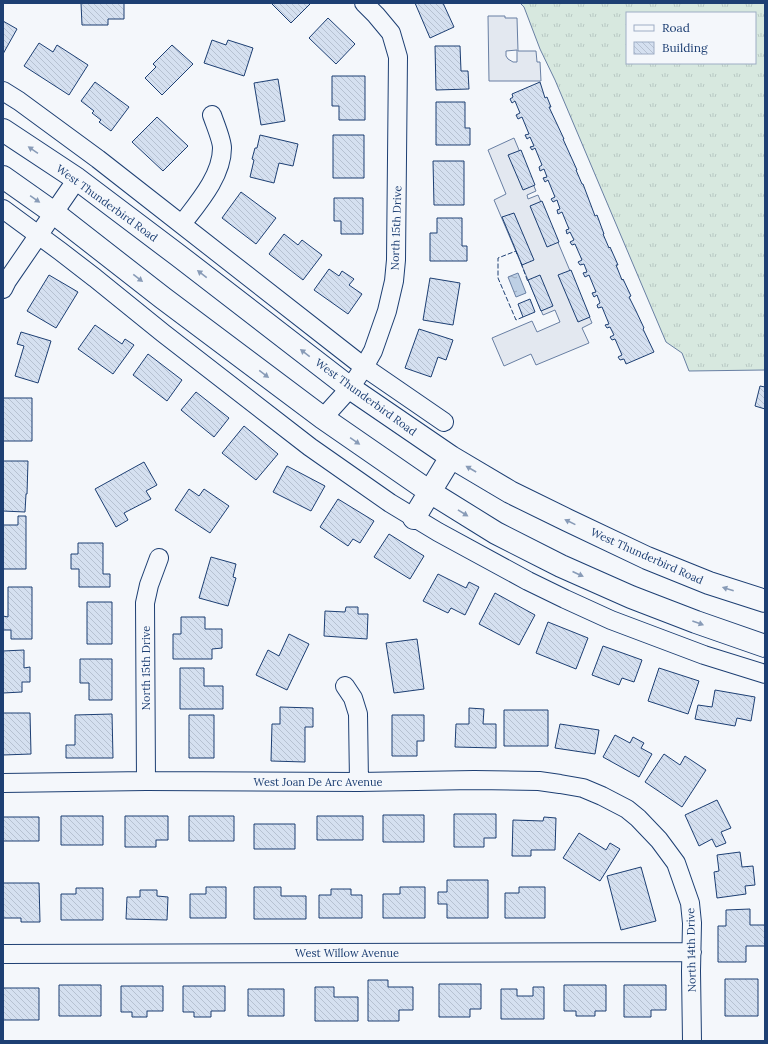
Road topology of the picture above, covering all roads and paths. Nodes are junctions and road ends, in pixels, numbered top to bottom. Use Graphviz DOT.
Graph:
graph roads {
  1 [pos="364,3"];
  2 [pos="3,91"];
  3 [pos="212,116"];
  4 [pos="3,130"];
  5 [pos="3,177"];
  6 [pos="77,179"];
  7 [pos="3,209"];
  8 [pos="54,213"];
  9 [pos="182,224"];
  10 [pos="39,235"];
  11 [pos="3,289"];
  12 [pos="364,367"];
  13 [pos="350,388"];
  14 [pos="323,418"];
  15 [pos="444,422"];
  16 [pos="451,457"];
  17 [pos="430,492"];
  18 [pos="414,518"];
  19 [pos="159,558"];
  20 [pos="765,601"];
  21 [pos="765,646"];
  22 [pos="765,674"];
  23 [pos="345,686"];
  24 [pos="146,781"];
  25 [pos="359,782"];
  26 [pos="3,783"];
  27 [pos="627,809"];
  28 [pos="692,952"];
  29 [pos="3,954"];
  30 [pos="692,1041"];
  1 -- 12 [label="street, North 15th Drive"];
  2 -- 9 [label="street, West Thunderbird Road"];
  3 -- 9 [label="street"];
  6 -- 4 [label="main road, West Thunderbird Road, one-way"];
  5 -- 8 [label="main road, one-way"];
  6 -- 8 [label="street"];
  13 -- 6 [label="main road, West Thunderbird Road, one-way"];
  7 -- 10 [label="street"];
  8 -- 10 [label="street"];
  8 -- 14 [label="main road, one-way"];
  9 -- 12 [label="street, West Thunderbird Road"];
  10 -- 11 [label="street"];
  10 -- 18 [label="street"];
  12 -- 13 [label="street, North 15th Drive"];
  12 -- 15 [label="street, West Thunderbird Road"];
  13 -- 14 [label="street, North 15th Drive"];
  13 -- 16 [label="main road, West Thunderbird Road"];
  14 -- 17 [label="main road, one-way"];
  16 -- 17 [label="main road"];
  20 -- 16 [label="main road, West Thunderbird Road, one-way"];
  17 -- 18 [label="main road"];
  17 -- 21 [label="main road, one-way"];
  18 -- 22 [label="street"];
  19 -- 24 [label="street, North 15th Drive"];
  23 -- 25 [label="street"];
  24 -- 25 [label="street, West Joan De Arc Avenue"];
  24 -- 26 [label="street, West Joan De Arc Avenue"];
  25 -- 27 [label="street, West Joan De Arc Avenue"];
  27 -- 28 [label="street, North 14th Drive"];
  28 -- 29 [label="street, West Willow Avenue"];
  28 -- 30 [label="street, North 14th Drive"];
}
